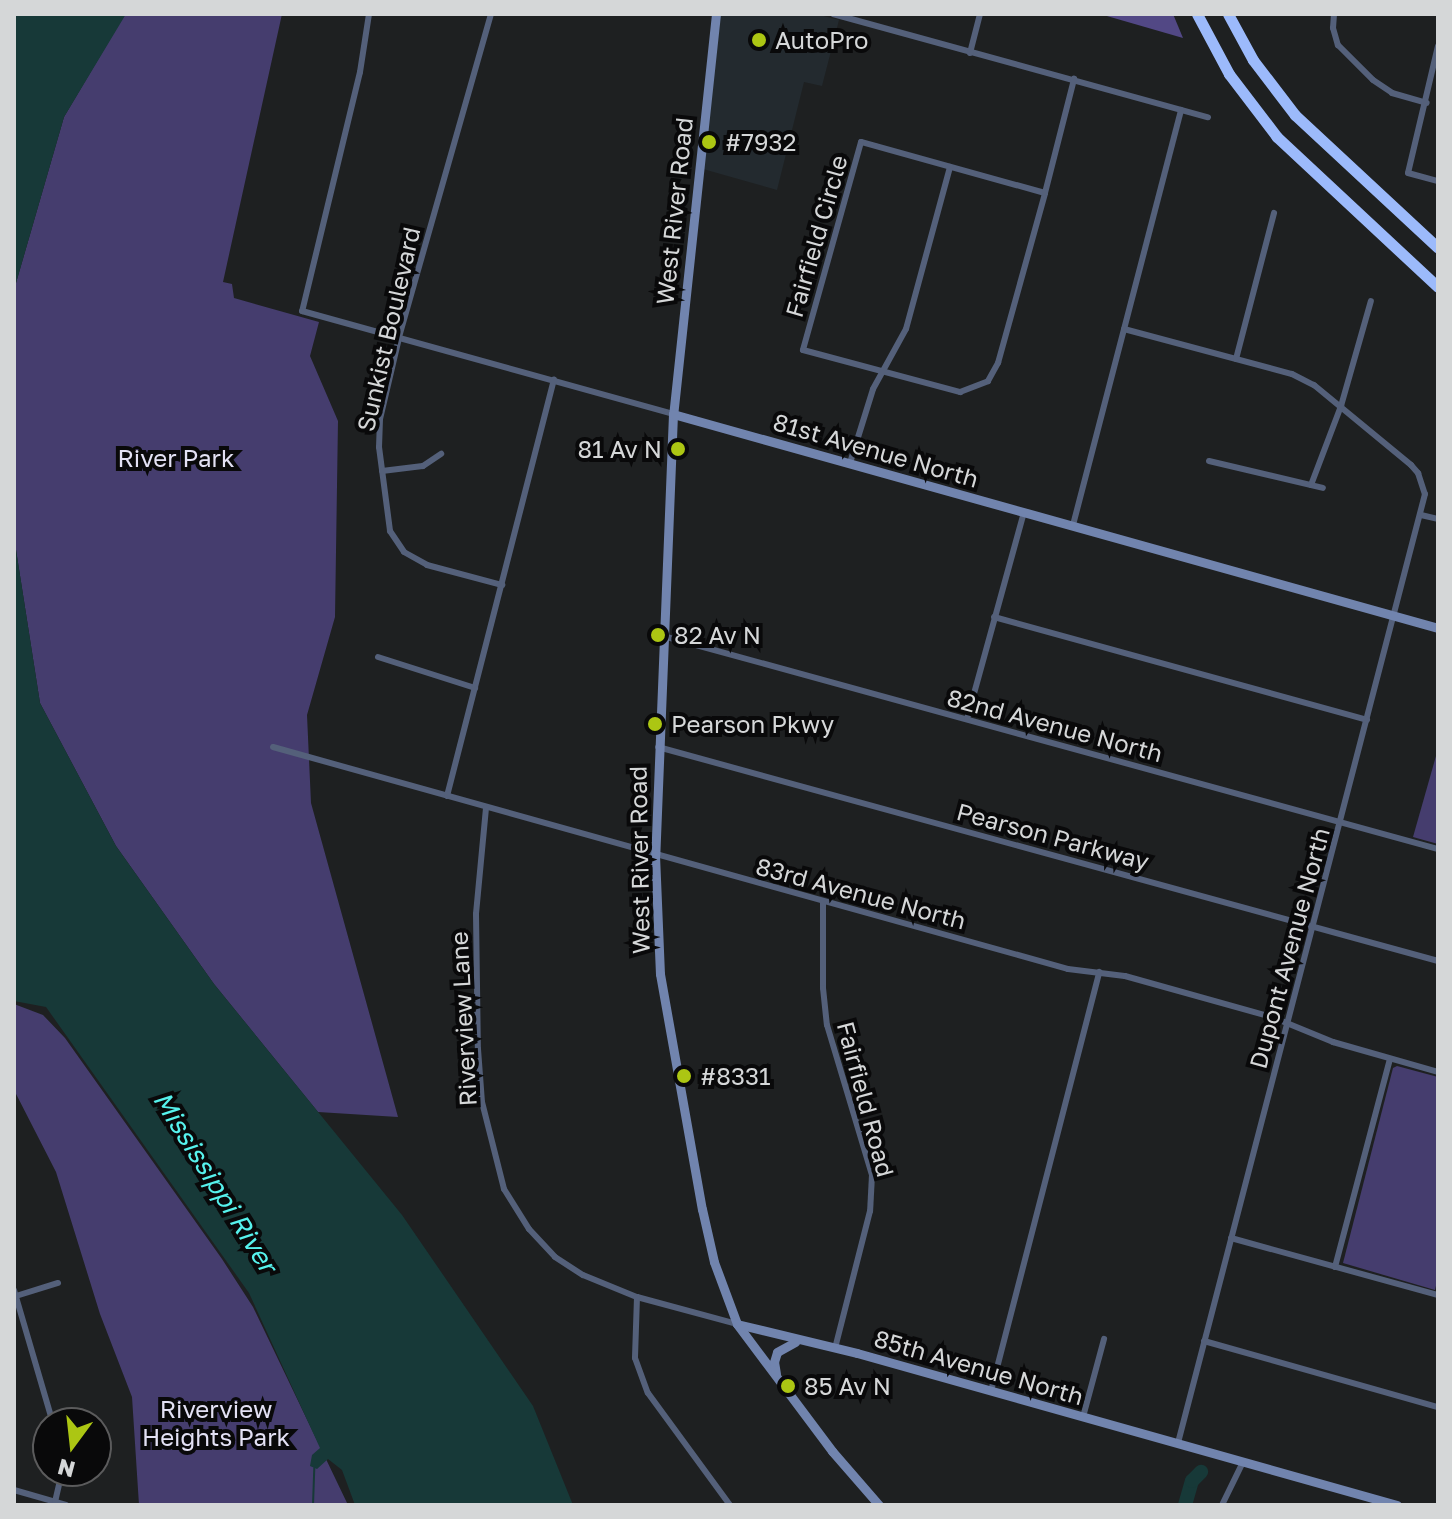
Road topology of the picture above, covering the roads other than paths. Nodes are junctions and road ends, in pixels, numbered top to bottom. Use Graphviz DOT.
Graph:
graph roads {
  1 [pos="369,14"];
  2 [pos="491,14"];
  3 [pos="716,14"];
  4 [pos="833,14"];
  5 [pos="980,14"];
  6 [pos="1197,14"];
  7 [pos="1228,14"];
  8 [pos="1334,14"];
  9 [pos="1438,46"];
  10 [pos="970,53"];
  11 [pos="1074,79"];
  12 [pos="1427,103"];
  13 [pos="1181,110"];
  14 [pos="1208,117"];
  15 [pos="950,167"];
  16 [pos="1438,181"];
  17 [pos="1045,193"];
  18 [pos="1274,213"];
  19 [pos="1438,248"];
  20 [pos="1438,287"];
  21 [pos="1371,301"];
  22 [pos="1124,329"];
  23 [pos="399,338"];
  24 [pos="1236,359"];
  25 [pos="883,372"];
  26 [pos="554,380"];
  27 [pos="1341,406"];
  28 [pos="673,414"];
  29 [pos="441,454"];
  30 [pos="1209,461"];
  31 [pos="850,463"];
  32 [pos="382,471"];
  33 [pos="1311,485"];
  34 [pos="1323,488"];
  35 [pos="1024,512"];
  36 [pos="1421,515"];
  37 [pos="1438,519"];
  38 [pos="1073,525"];
  39 [pos="398,545"];
  40 [pos="390,550"];
  41 [pos="502,585"];
  42 [pos="1395,616"];
  43 [pos="994,617"];
  44 [pos="1438,628"];
  45 [pos="663,636"];
  46 [pos="378,657"];
  47 [pos="475,688"];
  48 [pos="967,719"];
  49 [pos="1367,720"];
  50 [pos="273,747"];
  51 [pos="658,747"];
  52 [pos="447,796"];
  53 [pos="486,808"];
  54 [pos="1341,822"];
  55 [pos="1438,849"];
  56 [pos="655,855"];
  57 [pos="823,902"];
  58 [pos="1313,926"];
  59 [pos="1438,961"];
  60 [pos="1099,972"];
  61 [pos="1287,1023"];
  62 [pos="1390,1059"];
  63 [pos="1438,1072"];
  64 [pos="1231,1238"];
  65 [pos="555,1257"];
  66 [pos="1335,1267"];
  67 [pos="58,1283"];
  68 [pos="15,1293"];
  69 [pos="1438,1295"];
  70 [pos="637,1297"];
  71 [pos="737,1324"];
  72 [pos="1104,1339"];
  73 [pos="802,1341"];
  74 [pos="1204,1341"];
  75 [pos="835,1348"];
  76 [pos="778,1379"];
  77 [pos="991,1391"];
  78 [pos="48,1407"];
  79 [pos="1438,1407"];
  80 [pos="1083,1417"];
  81 [pos="1178,1443"];
  82 [pos="1243,1462"];
  83 [pos="58,1487"];
  84 [pos="14,1490"];
  85 [pos="55,1502"];
  86 [pos="66,1505"];
  87 [pos="730,1505"];
  88 [pos="879,1505"];
  89 [pos="1222,1505"];
  90 [pos="1397,1505"];
  1 -- 23 [label="street, 81st Avenue North"];
  2 -- 23 [label="street, Sunkist Boulevard"];
  3 -- 28 [label="street, West River Road"];
  4 -- 10 [label="street"];
  5 -- 10 [label="street"];
  6 -- 20 [label="highway"];
  7 -- 19 [label="highway"];
  8 -- 12 [label="street"];
  9 -- 12 [label="street"];
  10 -- 11 [label="street"];
  11 -- 13 [label="street"];
  11 -- 17 [label="street"];
  12 -- 16 [label="street"];
  13 -- 14 [label="street"];
  13 -- 22 [label="street"];
  15 -- 17 [label="street, Fairfield Circle"];
  15 -- 25 [label="street"];
  15 -- 25 [label="street, Fairfield Circle"];
  17 -- 25 [label="street"];
  18 -- 24 [label="street"];
  21 -- 27 [label="street"];
  22 -- 24 [label="street"];
  22 -- 38 [label="street"];
  23 -- 26 [label="street, 81st Avenue North"];
  23 -- 32 [label="street, Sunkist Boulevard"];
  24 -- 27 [label="street"];
  25 -- 31 [label="street"];
  26 -- 28 [label="street, 81st Avenue North"];
  26 -- 41 [label="street"];
  27 -- 33 [label="street"];
  27 -- 36 [label="street, Dupont Avenue North"];
  28 -- 31 [label="street, 81st Avenue North"];
  28 -- 45 [label="street, West River Road"];
  29 -- 32 [label="street"];
  30 -- 33 [label="street"];
  31 -- 35 [label="street, 81st Avenue North"];
  32 -- 39 [label="street, Sunkist Boulevard"];
  33 -- 34 [label="street"];
  35 -- 38 [label="street, 81st Avenue North"];
  35 -- 43 [label="street"];
  36 -- 37 [label="street"];
  36 -- 42 [label="street, Dupont Avenue North"];
  38 -- 42 [label="street, 81st Avenue North"];
  39 -- 40 [label="street"];
  39 -- 41 [label="street"];
  41 -- 47 [label="street"];
  42 -- 44 [label="street, 81st Avenue North"];
  42 -- 49 [label="street, Dupont Avenue North"];
  43 -- 48 [label="street"];
  43 -- 49 [label="street"];
  45 -- 48 [label="street, 82nd Avenue North"];
  45 -- 51 [label="street, West River Road"];
  46 -- 47 [label="street"];
  47 -- 52 [label="street"];
  48 -- 54 [label="street, 82nd Avenue North"];
  49 -- 54 [label="street, Dupont Avenue North"];
  50 -- 52 [label="street, 83rd Avenue North"];
  51 -- 56 [label="street, West River Road"];
  51 -- 58 [label="street, Pearson Parkway"];
  52 -- 53 [label="street, 83rd Avenue North"];
  53 -- 56 [label="street, 83rd Avenue North"];
  53 -- 65 [label="street, Riverview Lane"];
  54 -- 55 [label="street, 82nd Avenue North"];
  54 -- 58 [label="street, Dupont Avenue North"];
  56 -- 57 [label="street, 83rd Avenue North"];
  56 -- 71 [label="street, West River Road"];
  57 -- 60 [label="street, 83rd Avenue North"];
  57 -- 75 [label="street, Fairfield Road"];
  58 -- 59 [label="street, Pearson Parkway"];
  58 -- 61 [label="street, Dupont Avenue North"];
  60 -- 61 [label="street, 83rd Avenue North"];
  60 -- 77 [label="street"];
  61 -- 62 [label="street, 83rd Avenue North"];
  61 -- 64 [label="street, Dupont Avenue North"];
  62 -- 63 [label="street, 83rd Avenue North"];
  62 -- 66 [label="street"];
  64 -- 66 [label="street"];
  64 -- 74 [label="street, Dupont Avenue North"];
  65 -- 70 [label="street, 85th Avenue North"];
  66 -- 69 [label="street"];
  67 -- 68 [label="street"];
  68 -- 78 [label="street"];
  70 -- 71 [label="street, 85th Avenue North"];
  70 -- 87 [label="street"];
  71 -- 73 [label="street, 85th Avenue North"];
  71 -- 76 [label="street, West River Road"];
  72 -- 80 [label="street"];
  73 -- 75 [label="street, 85th Avenue North"];
  73 -- 76 [label="street"];
  74 -- 79 [label="street"];
  74 -- 81 [label="street, Dupont Avenue North"];
  75 -- 77 [label="street, 85th Avenue North"];
  76 -- 88 [label="street, West River Road"];
  77 -- 80 [label="street, 85th Avenue North"];
  80 -- 81 [label="street, 85th Avenue North"];
  81 -- 82 [label="street, 85th Avenue North"];
  82 -- 89 [label="street"];
  82 -- 90 [label="street, 85th Avenue North"];
  83 -- 85 [label="street"];
  84 -- 85 [label="street"];
  85 -- 86 [label="street"];
}
